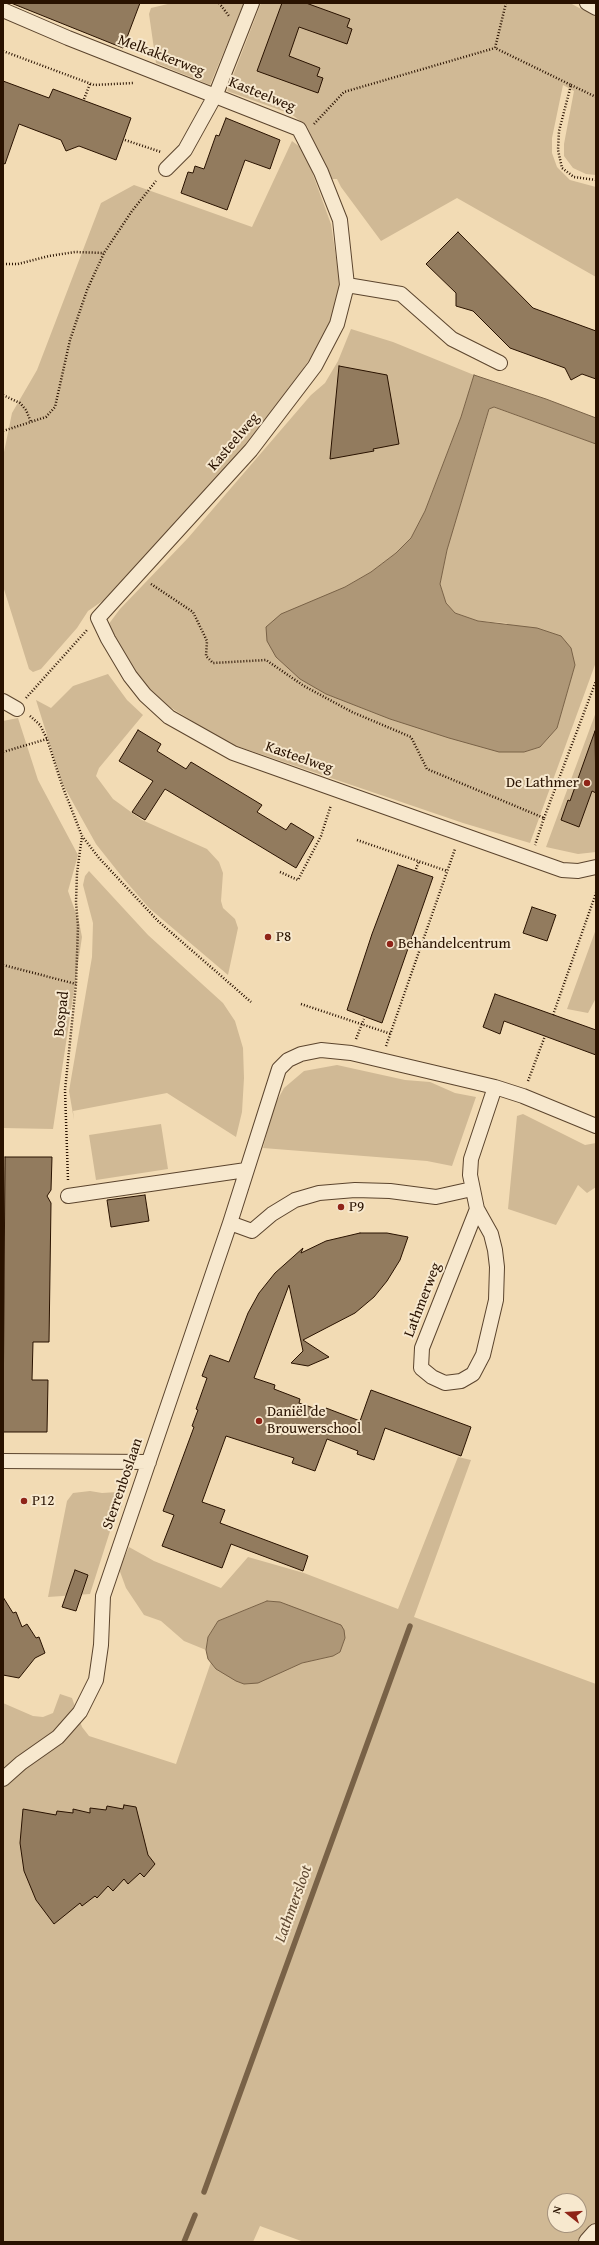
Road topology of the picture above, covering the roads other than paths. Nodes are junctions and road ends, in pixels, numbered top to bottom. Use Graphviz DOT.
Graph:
graph roads {
  1 [pos="252,3"];
  2 [pos="587,3"];
  3 [pos="596,8"];
  4 [pos="7,13"];
  5 [pos="216,94"];
  6 [pos="166,170"];
  7 [pos="347,285"];
  8 [pos="500,363"];
  9 [pos="3,701"];
  10 [pos="17,708"];
  11 [pos="596,867"];
  12 [pos="495,1087"];
  13 [pos="596,1126"];
  14 [pos="246,1170"];
  15 [pos="472,1189"];
  16 [pos="68,1196"];
  17 [pos="477,1209"];
  18 [pos="230,1223"];
  19 [pos="3,1461"];
  20 [pos="149,1462"];
  21 [pos="3,1780"];
  22 [pos="596,2232"];
  23 [pos="588,2242"];
  1 -- 5 [label="street, Kasteelweg"];
  2 -- 3 [label="street"];
  4 -- 5 [label="street, Melkakkerweg"];
  5 -- 6 [label="street, Melkakkerweg"];
  5 -- 7 [label="street, Kasteelweg"];
  7 -- 8 [label="street"];
  7 -- 11 [label="street, Kasteelweg"];
  9 -- 10 [label="street"];
  12 -- 13 [label="street"];
  12 -- 14 [label="street, Sterrenboslaan"];
  12 -- 15 [label="street, Lathmerweg"];
  14 -- 16 [label="street"];
  14 -- 18 [label="street, Sterrenboslaan"];
  15 -- 17 [label="street, Lathmerweg"];
  15 -- 18 [label="street"];
  17 -- 17 [label="street, Lathmerweg"];
  18 -- 20 [label="street, Sterrenboslaan"];
  19 -- 20 [label="street"];
  20 -- 21 [label="street, Sterrenboslaan"];
  22 -- 23 [label="street"];
}
